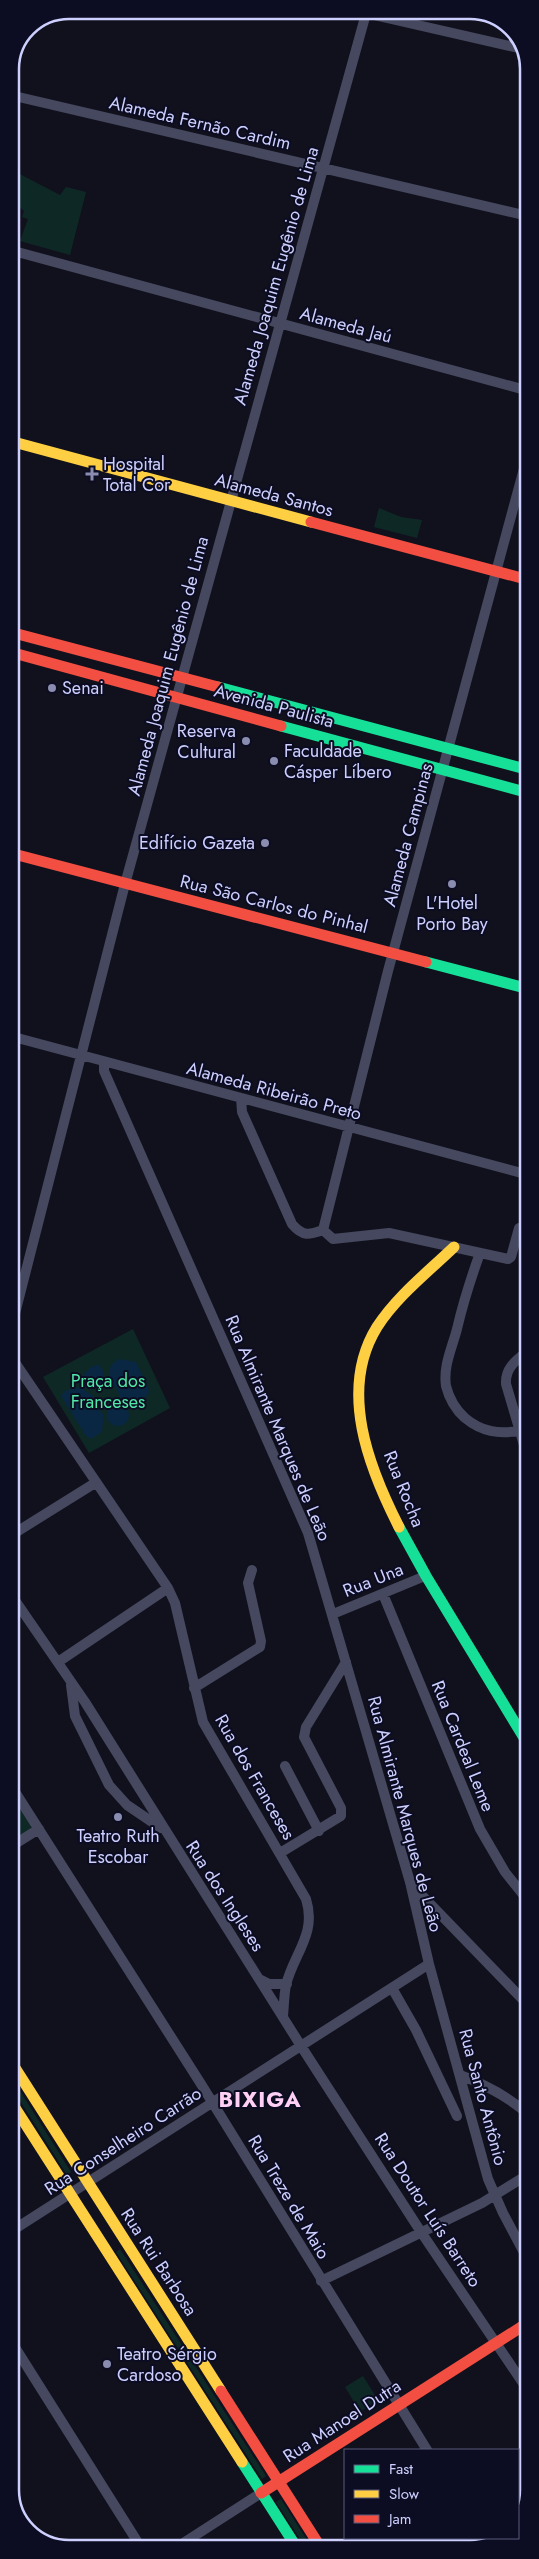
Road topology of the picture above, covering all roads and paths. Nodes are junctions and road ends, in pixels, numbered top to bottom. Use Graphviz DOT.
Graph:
graph roads {
  1 [pos="365,19"];
  2 [pos="396,19"];
  3 [pos="515,47"];
  4 [pos="19,97"];
  5 [pos="323,168"];
  6 [pos="520,214"];
  7 [pos="19,252"];
  8 [pos="280,324"];
  9 [pos="520,388"];
  10 [pos="19,443"];
  11 [pos="520,480"];
  12 [pos="230,502"];
  13 [pos="496,572"];
  14 [pos="520,578"];
  15 [pos="19,634"];
  16 [pos="19,654"];
  17 [pos="181,677"];
  18 [pos="176,698"];
  19 [pos="448,749"];
  20 [pos="520,768"];
  21 [pos="443,769"];
  22 [pos="520,790"];
  23 [pos="19,855"];
  24 [pos="125,884"];
  25 [pos="393,952"];
  26 [pos="520,987"];
  27 [pos="19,1038"];
  28 [pos="82,1056"];
  29 [pos="104,1062"];
  30 [pos="241,1098"];
  31 [pos="351,1128"];
  32 [pos="520,1174"];
  33 [pos="519,1228"];
  34 [pos="324,1230"];
  35 [pos="454,1247"];
  36 [pos="480,1253"];
  37 [pos="19,1298"];
  38 [pos="520,1358"];
  39 [pos="19,1369"];
  40 [pos="519,1431"];
  41 [pos="520,1434"];
  42 [pos="95,1483"];
  43 [pos="19,1530"];
  44 [pos="252,1570"];
  45 [pos="425,1576"];
  46 [pos="168,1588"];
  47 [pos="383,1594"];
  48 [pos="19,1606"];
  49 [pos="333,1614"];
  50 [pos="58,1662"];
  51 [pos="346,1662"];
  52 [pos="71,1684"];
  53 [pos="194,1688"];
  54 [pos="520,1731"];
  55 [pos="285,1766"];
  56 [pos="19,1798"];
  57 [pos="39,1829"];
  58 [pos="163,1830"];
  59 [pos="319,1831"];
  60 [pos="19,1841"];
  61 [pos="280,1853"];
  62 [pos="410,1882"];
  63 [pos="520,1891"];
  64 [pos="429,1964"];
  65 [pos="259,1979"];
  66 [pos="286,1984"];
  67 [pos="392,1988"];
  68 [pos="520,1997"];
  69 [pos="283,2016"];
  70 [pos="301,2046"];
  71 [pos="19,2074"];
  72 [pos="460,2075"];
  73 [pos="212,2102"];
  74 [pos="520,2108"];
  75 [pos="19,2114"];
  76 [pos="457,2116"];
  77 [pos="520,2179"];
  78 [pos="87,2183"];
  79 [pos="70,2194"];
  80 [pos="494,2195"];
  81 [pos="19,2226"];
  82 [pos="421,2232"];
  83 [pos="122,2237"];
  84 [pos="520,2245"];
  85 [pos="104,2248"];
  86 [pos="321,2281"];
  87 [pos="520,2328"];
  88 [pos="496,2343"];
  89 [pos="19,2355"];
  90 [pos="520,2379"];
  91 [pos="398,2406"];
  92 [pos="426,2449"];
  93 [pos="279,2482"];
  94 [pos="261,2493"];
  95 [pos="137,2540"];
  96 [pos="187,2540"];
  97 [pos="292,2540"];
  98 [pos="317,2540"];
  1 -- 5 [label="street, Alameda Joaquim Eugênio de Lima"];
  2 -- 3 [label="street"];
  4 -- 5 [label="street, Alameda Fernão Cardim"];
  5 -- 6 [label="street, Alameda Fernão Cardim"];
  5 -- 8 [label="street, Alameda Joaquim Eugênio de Lima"];
  7 -- 8 [label="street, Alameda Jaú"];
  8 -- 9 [label="street, Alameda Jaú"];
  8 -- 12 [label="street, Alameda Joaquim Eugênio de Lima"];
  10 -- 12 [label="main road, Alameda Santos"];
  11 -- 13 [label="street, Alameda Campinas"];
  12 -- 13 [label="main road, Alameda Santos"];
  12 -- 17 [label="street, Alameda Joaquim Eugênio de Lima"];
  13 -- 14 [label="main road, Alameda Santos"];
  13 -- 19 [label="street, Alameda Campinas"];
  15 -- 17 [label="main road, Avenida Paulista"];
  16 -- 18 [label="main road, Avenida Paulista"];
  17 -- 18 [label="street, Alameda Joaquim Eugênio de Lima"];
  17 -- 19 [label="main road, Avenida Paulista"];
  18 -- 21 [label="main road, Avenida Paulista"];
  18 -- 24 [label="street, Alameda Joaquim Eugênio de Lima"];
  19 -- 20 [label="main road, Avenida Paulista"];
  19 -- 21 [label="street, Alameda Campinas"];
  21 -- 22 [label="main road, Avenida Paulista"];
  21 -- 25 [label="street, Alameda Campinas"];
  23 -- 24 [label="main road, Rua São Carlos do Pinhal"];
  24 -- 25 [label="main road, Rua São Carlos do Pinhal"];
  24 -- 28 [label="street, Alameda Joaquim Eugênio de Lima"];
  25 -- 26 [label="main road, Rua São Carlos do Pinhal"];
  25 -- 31 [label="street, Alameda Campinas"];
  27 -- 28 [label="street, Alameda Ribeirão Preto"];
  28 -- 29 [label="street, Alameda Ribeirão Preto"];
  28 -- 37 [label="street, Alameda Joaquim Eugênio de Lima"];
  29 -- 30 [label="street, Alameda Ribeirão Preto"];
  29 -- 49 [label="street, Rua Almirante Marques de Leão"];
  30 -- 31 [label="street, Alameda Ribeirão Preto"];
  30 -- 34 [label="street"];
  31 -- 32 [label="street, Alameda Ribeirão Preto"];
  31 -- 34 [label="street, Alameda Campinas"];
  33 -- 36 [label="street"];
  34 -- 35 [label="street"];
  35 -- 36 [label="street"];
  35 -- 45 [label="main road, Rua Rocha"];
  36 -- 40 [label="street"];
  38 -- 40 [label="street"];
  39 -- 42 [label="street, Rua dos Franceses"];
  40 -- 41 [label="street"];
  42 -- 43 [label="street"];
  42 -- 46 [label="street, Rua dos Franceses"];
  44 -- 53 [label="street"];
  45 -- 47 [label="street, Rua Una"];
  45 -- 54 [label="main road, Rua Rocha"];
  46 -- 50 [label="street"];
  46 -- 53 [label="street, Rua dos Franceses"];
  47 -- 49 [label="street, Rua Una"];
  47 -- 63 [label="street, Rua Cardeal Leme"];
  48 -- 50 [label="street, Rua dos Ingleses"];
  49 -- 51 [label="street, Rua Almirante Marques de Leão"];
  50 -- 52 [label="street, Rua dos Ingleses"];
  51 -- 59 [label="street"];
  51 -- 62 [label="street, Rua Almirante Marques de Leão"];
  52 -- 58 [label="street, Rua dos Ingleses"];
  52 -- 58 [label="street, Rua dos Ingleses"];
  53 -- 61 [label="street, Rua dos Franceses"];
  55 -- 59 [label="street"];
  56 -- 57 [label="street, Rua Treze de Maio"];
  57 -- 60 [label="street"];
  57 -- 73 [label="street, Rua Treze de Maio"];
  58 -- 65 [label="street, Rua dos Ingleses"];
  59 -- 61 [label="street"];
  61 -- 66 [label="street, Rua dos Franceses"];
  62 -- 64 [label="street, Rua Almirante Marques de Leão"];
  62 -- 68 [label="street"];
  64 -- 67 [label="street, Rua Conselheiro Carrão"];
  64 -- 72 [label="street, Rua Santo Antônio"];
  65 -- 66 [label="street, Rua dos Ingleses"];
  65 -- 69 [label="street, Rua dos Ingleses"];
  66 -- 69 [label="street, Rua dos Franceses"];
  67 -- 70 [label="street, Rua Conselheiro Carrão"];
  67 -- 76 [label="street"];
  69 -- 70 [label="street, Rua dos Ingleses"];
  70 -- 73 [label="street, Rua Conselheiro Carrão"];
  70 -- 82 [label="street, Rua Doutor Luís Barreto"];
  71 -- 78 [label="main road, Rua Rui Barbosa"];
  72 -- 74 [label="street"];
  72 -- 80 [label="street, Rua Santo Antônio"];
  73 -- 78 [label="street, Rua Conselheiro Carrão"];
  73 -- 86 [label="street, Rua Treze de Maio"];
  75 -- 79 [label="main road"];
  77 -- 80 [label="street"];
  78 -- 79 [label="street, Rua Conselheiro Carrão"];
  78 -- 83 [label="main road, Rua Rui Barbosa"];
  79 -- 81 [label="street, Rua Conselheiro Carrão"];
  79 -- 85 [label="main road"];
  80 -- 82 [label="street"];
  80 -- 84 [label="street, Rua Santo Antônio"];
  82 -- 86 [label="street"];
  82 -- 88 [label="street, Rua Doutor Luís Barreto"];
  83 -- 85 [label="main road"];
  83 -- 93 [label="main road, Rua Rui Barbosa"];
  85 -- 94 [label="main road"];
  86 -- 91 [label="street, Rua Treze de Maio"];
  87 -- 88 [label="main road, Rua Manoel Dutra"];
  88 -- 90 [label="street, Rua Doutor Luís Barreto"];
  88 -- 91 [label="main road, Rua Manoel Dutra"];
  89 -- 95 [label="street"];
  91 -- 92 [label="street, Rua Treze de Maio"];
  91 -- 93 [label="main road, Rua Manoel Dutra"];
  93 -- 94 [label="main road, Rua Manoel Dutra"];
  93 -- 98 [label="main road, Rua Rui Barbosa"];
  94 -- 96 [label="street, Rua Manoel Dutra"];
  94 -- 97 [label="main road"];
}
